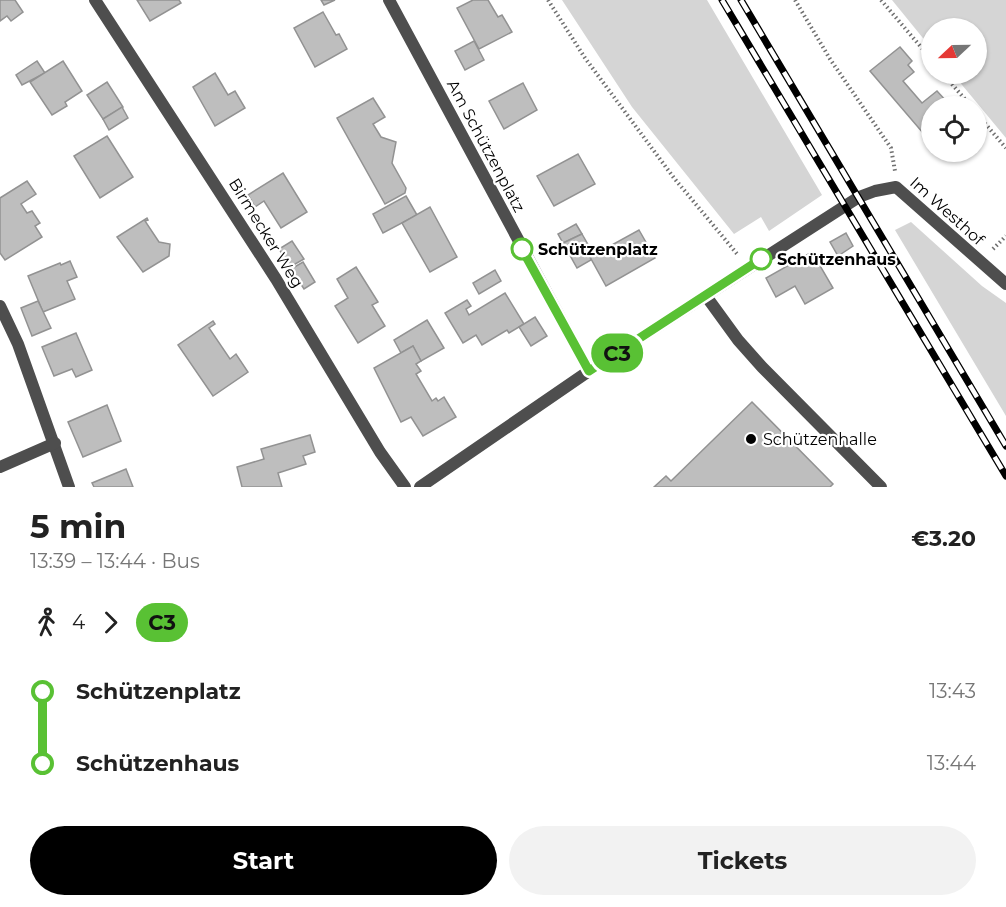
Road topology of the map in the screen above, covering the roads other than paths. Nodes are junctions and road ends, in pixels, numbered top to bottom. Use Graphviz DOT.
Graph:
graph roads {
  1 [pos="95,0"];
  2 [pos="390,0"];
  3 [pos="1006,284"];
  4 [pos="706,296"];
  5 [pos="0,306"];
  6 [pos="589,371"];
  7 [pos="55,443"];
  8 [pos="0,467"];
  9 [pos="69,487"];
  10 [pos="405,487"];
  11 [pos="420,487"];
  12 [pos="881,487"];
  1 -- 10 [label="street, Birmecker Weg"];
  2 -- 6 [label="street, Am Schützenplatz"];
  3 -- 4 [label="street, Im Westhof"];
  4 -- 6 [label="street"];
  4 -- 12 [label="street"];
  5 -- 7 [label="street"];
  6 -- 11 [label="street"];
  7 -- 8 [label="street"];
  7 -- 9 [label="street"];
}
